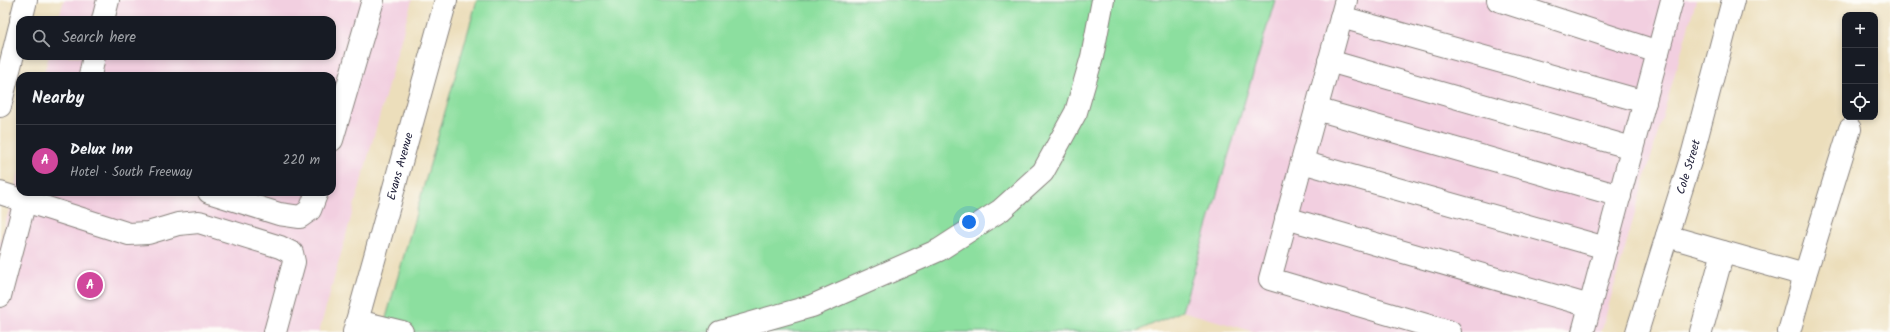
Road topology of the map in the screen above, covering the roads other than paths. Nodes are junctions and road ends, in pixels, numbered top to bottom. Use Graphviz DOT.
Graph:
graph roads {
  1 [pos="26,0"];
  2 [pos="108,0"];
  3 [pos="372,0"];
  4 [pos="446,0"];
  5 [pos="1104,0"];
  6 [pos="1498,0"];
  7 [pos="1672,0"];
  8 [pos="1733,0"];
  9 [pos="1344,8"];
  10 [pos="22,16"];
  11 [pos="104,16"];
  12 [pos="16,42"];
  13 [pos="1658,52"];
  14 [pos="93,60"];
  15 [pos="1329,61"];
  16 [pos="91,72"];
  17 [pos="1645,102"];
  18 [pos="0,106"];
  19 [pos="1316,109"];
  20 [pos="336,126"];
  21 [pos="1850,129"];
  22 [pos="1632,148"];
  23 [pos="1302,162"];
  24 [pos="0,193"];
  25 [pos="223,196"];
  26 [pos="315,196"];
  27 [pos="1620,196"];
  28 [pos="25,201"];
  29 [pos="1286,218"];
  30 [pos="1667,236"];
  31 [pos="1606,248"];
  32 [pos="1723,252"];
  33 [pos="1805,275"];
  34 [pos="0,296"];
  35 [pos="1590,306"];
  36 [pos="356,327"];
  37 [pos="275,332"];
  38 [pos="402,332"];
  39 [pos="720,332"];
  40 [pos="1450,332"];
  41 [pos="1583,332"];
  42 [pos="1637,332"];
  43 [pos="1701,332"];
  44 [pos="1789,332"];
  1 -- 10 [label="street"];
  2 -- 11 [label="street"];
  3 -- 20 [label="street"];
  4 -- 36 [label="street, Evans Avenue"];
  5 -- 39 [label="street"];
  6 -- 13 [label="street"];
  7 -- 13 [label="street"];
  8 -- 30 [label="street, Cole Street"];
  9 -- 15 [label="street"];
  9 -- 17 [label="street"];
  12 -- 18 [label="street"];
  13 -- 17 [label="street"];
  14 -- 16 [label="street"];
  15 -- 19 [label="street"];
  15 -- 22 [label="street"];
  17 -- 22 [label="street"];
  19 -- 23 [label="street"];
  19 -- 27 [label="street"];
  21 -- 33 [label="street"];
  22 -- 27 [label="street"];
  23 -- 29 [label="street"];
  23 -- 31 [label="street"];
  24 -- 28 [label="street"];
  25 -- 26 [label="street"];
  27 -- 31 [label="street"];
  28 -- 34 [label="street"];
  28 -- 37 [label="street"];
  29 -- 35 [label="street"];
  29 -- 40 [label="street"];
  30 -- 32 [label="street"];
  30 -- 42 [label="street, Cole Street"];
  31 -- 35 [label="street"];
  32 -- 33 [label="street"];
  32 -- 43 [label="street"];
  33 -- 44 [label="street"];
  35 -- 41 [label="street"];
  36 -- 38 [label="street"];
}
